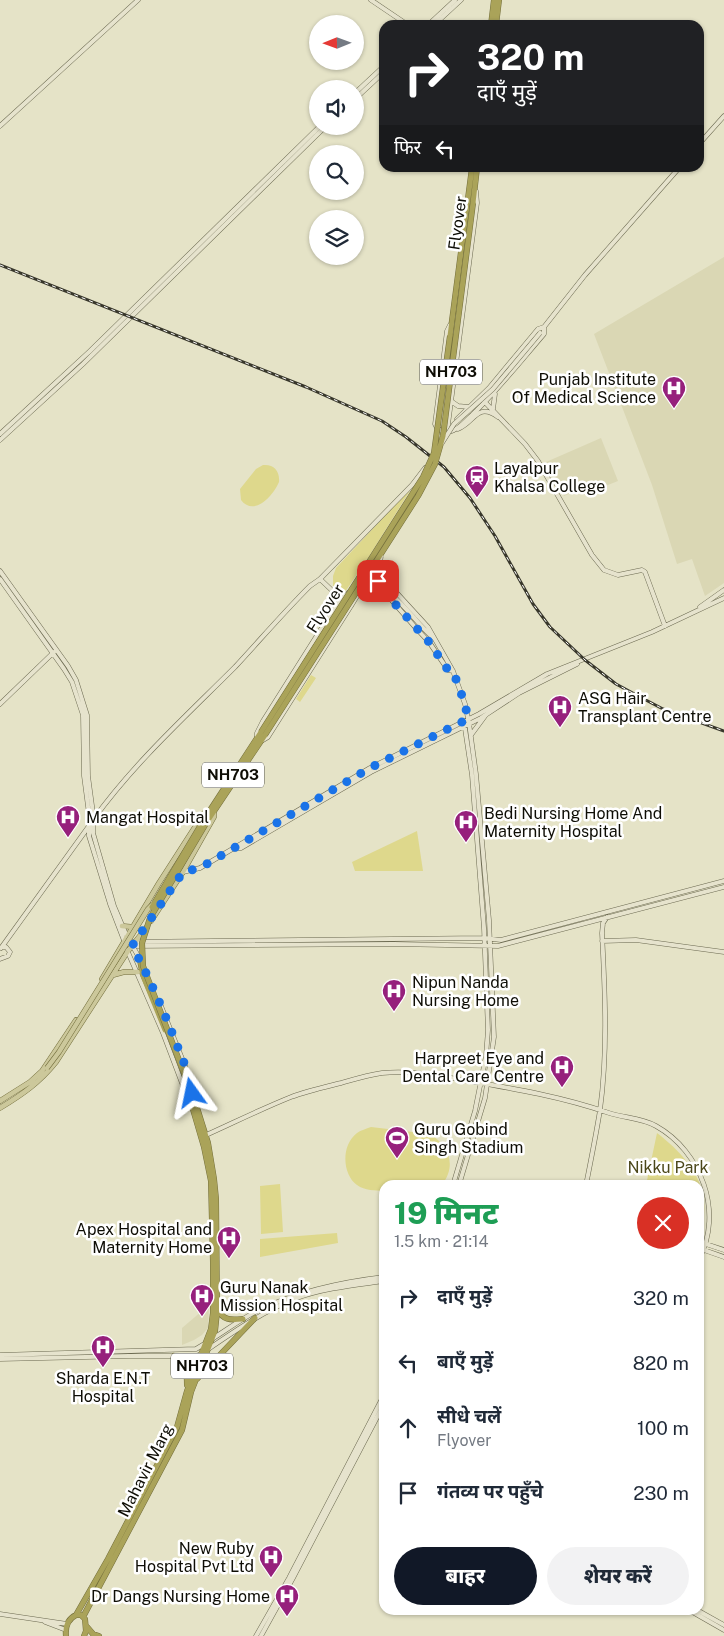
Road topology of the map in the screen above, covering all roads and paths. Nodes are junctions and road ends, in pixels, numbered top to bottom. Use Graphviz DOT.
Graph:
graph roads {
  1 [pos="138,0"];
  2 [pos="371,0"];
  3 [pos="455,0"];
  4 [pos="461,0"];
  5 [pos="495,0"];
  6 [pos="401,20"];
  7 [pos="433,20"];
  8 [pos="439,20"];
  9 [pos="492,20"];
  10 [pos="496,20"];
  11 [pos="379,71"];
  12 [pos="379,77"];
  13 [pos="364,85"];
  14 [pos="364,91"];
  15 [pos="724,116"];
  16 [pos="0,126"];
  17 [pos="311,135"];
  18 [pos="317,135"];
  19 [pos="704,138"];
  20 [pos="471,172"];
  21 [pos="476,172"];
  22 [pos="675,172"];
  23 [pos="475,184"];
  24 [pos="451,322"];
  25 [pos="544,327"];
  26 [pos="496,392"];
  27 [pos="480,396"];
  28 [pos="451,401"];
  29 [pos="486,402"];
  30 [pos="470,407"];
  31 [pos="493,409"];
  32 [pos="504,421"];
  33 [pos="456,429"];
  34 [pos="447,432"];
  35 [pos="0,434"];
  36 [pos="0,440"];
  37 [pos="441,445"];
  38 [pos="429,465"];
  39 [pos="382,552"];
  40 [pos="0,571"];
  41 [pos="0,579"];
  42 [pos="320,579"];
  43 [pos="724,592"];
  44 [pos="724,598"];
  45 [pos="341,599"];
  46 [pos="351,606"];
  47 [pos="698,609"];
  48 [pos="665,626"];
  49 [pos="434,638"];
  50 [pos="54,651"];
  51 [pos="579,663"];
  52 [pos="453,671"];
  53 [pos="0,704"];
  54 [pos="486,714"];
  55 [pos="467,723"];
  56 [pos="261,736"];
  57 [pos="471,736"];
  58 [pos="212,812"];
  59 [pos="207,819"];
  60 [pos="93,821"];
  61 [pos="89,826"];
  62 [pos="183,872"];
  63 [pos="724,881"];
  64 [pos="724,887"];
  65 [pos="154,903"];
  66 [pos="607,917"];
  67 [pos="593,921"];
  68 [pos="122,926"];
  69 [pos="134,927"];
  70 [pos="602,933"];
  71 [pos="10,936"];
  72 [pos="484,938"];
  73 [pos="490,940"];
  74 [pos="602,941"];
  75 [pos="130,942"];
  76 [pos="485,944"];
  77 [pos="491,945"];
  78 [pos="6,947"];
  79 [pos="0,948"];
  80 [pos="128,951"];
  81 [pos="724,952"];
  82 [pos="0,959"];
  83 [pos="138,972"];
  84 [pos="113,974"];
  85 [pos="42,1072"];
  86 [pos="481,1083"];
  87 [pos="487,1084"];
  88 [pos="190,1092"];
  89 [pos="0,1101"];
  90 [pos="0,1108"];
  91 [pos="600,1109"];
  92 [pos="203,1137"];
  93 [pos="455,1180"];
  94 [pos="461,1180"];
  95 [pos="587,1180"];
  96 [pos="703,1180"];
  97 [pos="704,1182"];
  98 [pos="706,1244"];
  99 [pos="704,1250"];
  100 [pos="724,1250"];
  101 [pos="724,1257"];
  102 [pos="379,1278"];
  103 [pos="379,1282"];
  104 [pos="217,1308"];
  105 [pos="255,1318"];
  106 [pos="243,1319"];
  107 [pos="212,1339"];
  108 [pos="205,1344"];
  109 [pos="209,1349"];
  110 [pos="202,1354"];
  111 [pos="0,1355"];
  112 [pos="174,1356"];
  113 [pos="0,1359"];
  114 [pos="195,1381"];
  115 [pos="187,1391"];
  116 [pos="379,1404"];
  117 [pos="379,1414"];
  118 [pos="0,1614"];
  119 [pos="704,1614"];
  120 [pos="76,1615"];
  121 [pos="698,1615"];
  122 [pos="84,1616"];
  123 [pos="39,1619"];
  124 [pos="67,1624"];
  125 [pos="724,1625"];
  126 [pos="86,1626"];
  127 [pos="724,1630"];
  128 [pos="66,1635"];
  129 [pos="84,1636"];
  130 [pos="99,1636"];
  131 [pos="256,1636"];
  132 [pos="261,1636"];
  1 -- 16 [label="street"];
  2 -- 6 [label="street"];
  3 -- 7 [label="street"];
  4 -- 8 [label="street"];
  5 -- 9 [label="highway"];
  5 -- 10 [label="highway"];
  11 -- 13 [label="street"];
  12 -- 14 [label="street"];
  15 -- 19 [label="street"];
  17 -- 35 [label="street"];
  18 -- 36 [label="street"];
  20 -- 24 [label="highway, NH703"];
  21 -- 23 [label="highway, NH703"];
  22 -- 25 [label="street"];
  23 -- 28 [label="street"];
  23 -- 37 [label="highway, Flyover / NH703, bridge"];
  24 -- 34 [label="street"];
  24 -- 38 [label="highway, Flyover / NH703, bridge"];
  25 -- 26 [label="street"];
  25 -- 27 [label="street"];
  25 -- 37 [label="street, Flyover, bridge"];
  26 -- 29 [label="street"];
  26 -- 31 [label="street"];
  27 -- 29 [label="street"];
  27 -- 30 [label="street"];
  28 -- 30 [label="street"];
  28 -- 34 [label="street"];
  29 -- 31 [label="street"];
  29 -- 33 [label="street"];
  30 -- 34 [label="street"];
  31 -- 32 [label="street"];
  32 -- 33 [label="street"];
  32 -- 48 [label="street"];
  33 -- 34 [label="street"];
  37 -- 39 [label="highway, Flyover / NH703, bridge"];
  38 -- 42 [label="street, Flyover, bridge"];
  38 -- 56 [label="highway, Flyover / NH703, bridge"];
  39 -- 52 [label="street, Flyover, bridge"];
  39 -- 56 [label="highway, Flyover / NH703, bridge"];
  40 -- 50 [label="street"];
  41 -- 50 [label="street"];
  42 -- 45 [label="street"];
  42 -- 60 [label="street, Flyover"];
  43 -- 47 [label="street"];
  44 -- 47 [label="street"];
  45 -- 46 [label="street"];
  45 -- 49 [label="street"];
  45 -- 56 [label="street"];
  46 -- 49 [label="street"];
  46 -- 56 [label="street"];
  47 -- 48 [label="street"];
  48 -- 51 [label="street"];
  49 -- 52 [label="street"];
  50 -- 53 [label="street"];
  50 -- 60 [label="street"];
  50 -- 61 [label="street"];
  51 -- 54 [label="street"];
  51 -- 55 [label="street"];
  52 -- 55 [label="street"];
  54 -- 55 [label="street"];
  54 -- 57 [label="street"];
  55 -- 57 [label="street"];
  55 -- 62 [label="street"];
  55 -- 72 [label="street"];
  56 -- 58 [label="highway, NH703"];
  57 -- 73 [label="street"];
  58 -- 59 [label="highway, NH703"];
  58 -- 62 [label="main road"];
  58 -- 69 [label="main road"];
  59 -- 65 [label="highway, NH703, bridge"];
  59 -- 88 [label="highway, NH703, bridge"];
  60 -- 61 [label="street, Flyover"];
  60 -- 68 [label="street"];
  61 -- 71 [label="street, Flyover"];
  61 -- 75 [label="street"];
  62 -- 75 [label="main road"];
  63 -- 73 [label="street"];
  64 -- 66 [label="street"];
  65 -- 85 [label="main road, bridge"];
  65 -- 88 [label="highway, NH703, bridge"];
  66 -- 67 [label="street"];
  66 -- 70 [label="street"];
  67 -- 70 [label="street"];
  67 -- 77 [label="street"];
  68 -- 69 [label="main road"];
  68 -- 75 [label="street"];
  69 -- 75 [label="main road"];
  70 -- 74 [label="street"];
  71 -- 78 [label="street"];
  71 -- 79 [label="street"];
  72 -- 73 [label="street"];
  72 -- 75 [label="street"];
  72 -- 76 [label="street"];
  73 -- 77 [label="street"];
  74 -- 81 [label="street"];
  74 -- 91 [label="street"];
  75 -- 76 [label="street"];
  75 -- 80 [label="main road"];
  75 -- 80 [label="street"];
  75 -- 85 [label="main road"];
  75 -- 88 [label="street"];
  76 -- 77 [label="street"];
  76 -- 86 [label="street"];
  77 -- 87 [label="street"];
  78 -- 79 [label="street"];
  78 -- 82 [label="street"];
  80 -- 83 [label="street"];
  80 -- 84 [label="main road"];
  83 -- 84 [label="main road"];
  83 -- 88 [label="street"];
  84 -- 90 [label="main road"];
  85 -- 89 [label="main road"];
  86 -- 87 [label="street"];
  86 -- 92 [label="street"];
  86 -- 93 [label="street"];
  87 -- 91 [label="street"];
  87 -- 94 [label="street"];
  88 -- 92 [label="highway, Mahavir Marg / NH703"];
  91 -- 95 [label="street"];
  91 -- 96 [label="street"];
  92 -- 104 [label="highway, Mahavir Marg / NH703"];
  92 -- 108 [label="highway, Mahavir Marg / NH703"];
  97 -- 98 [label="street"];
  98 -- 99 [label="street"];
  98 -- 100 [label="street"];
  99 -- 101 [label="street"];
  102 -- 106 [label="street"];
  103 -- 105 [label="street"];
  104 -- 106 [label="highway"];
  104 -- 107 [label="highway, Mahavir Marg / NH703"];
  105 -- 109 [label="street"];
  105 -- 114 [label="highway"];
  106 -- 107 [label="street"];
  107 -- 108 [label="street"];
  107 -- 109 [label="highway, Mahavir Marg / NH703"];
  108 -- 110 [label="highway, Mahavir Marg / NH703"];
  108 -- 111 [label="street"];
  109 -- 110 [label="street"];
  109 -- 114 [label="highway, Mahavir Marg / NH703"];
  110 -- 112 [label="street"];
  110 -- 115 [label="highway, Mahavir Marg / NH703"];
  112 -- 113 [label="street"];
  112 -- 115 [label="highway"];
  114 -- 122 [label="highway, Mahavir Marg / NH703"];
  115 -- 120 [label="highway, Mahavir Marg / NH703"];
  116 -- 131 [label="street"];
  117 -- 132 [label="street"];
  118 -- 123 [label="street"];
  119 -- 125 [label="street"];
  120 -- 122 [label="highway"];
  120 -- 124 [label="highway, NH703"];
  121 -- 127 [label="street"];
  122 -- 126 [label="highway"];
  123 -- 124 [label="street"];
  123 -- 128 [label="street"];
  124 -- 128 [label="highway"];
  126 -- 129 [label="highway"];
  126 -- 130 [label="highway"];
}
